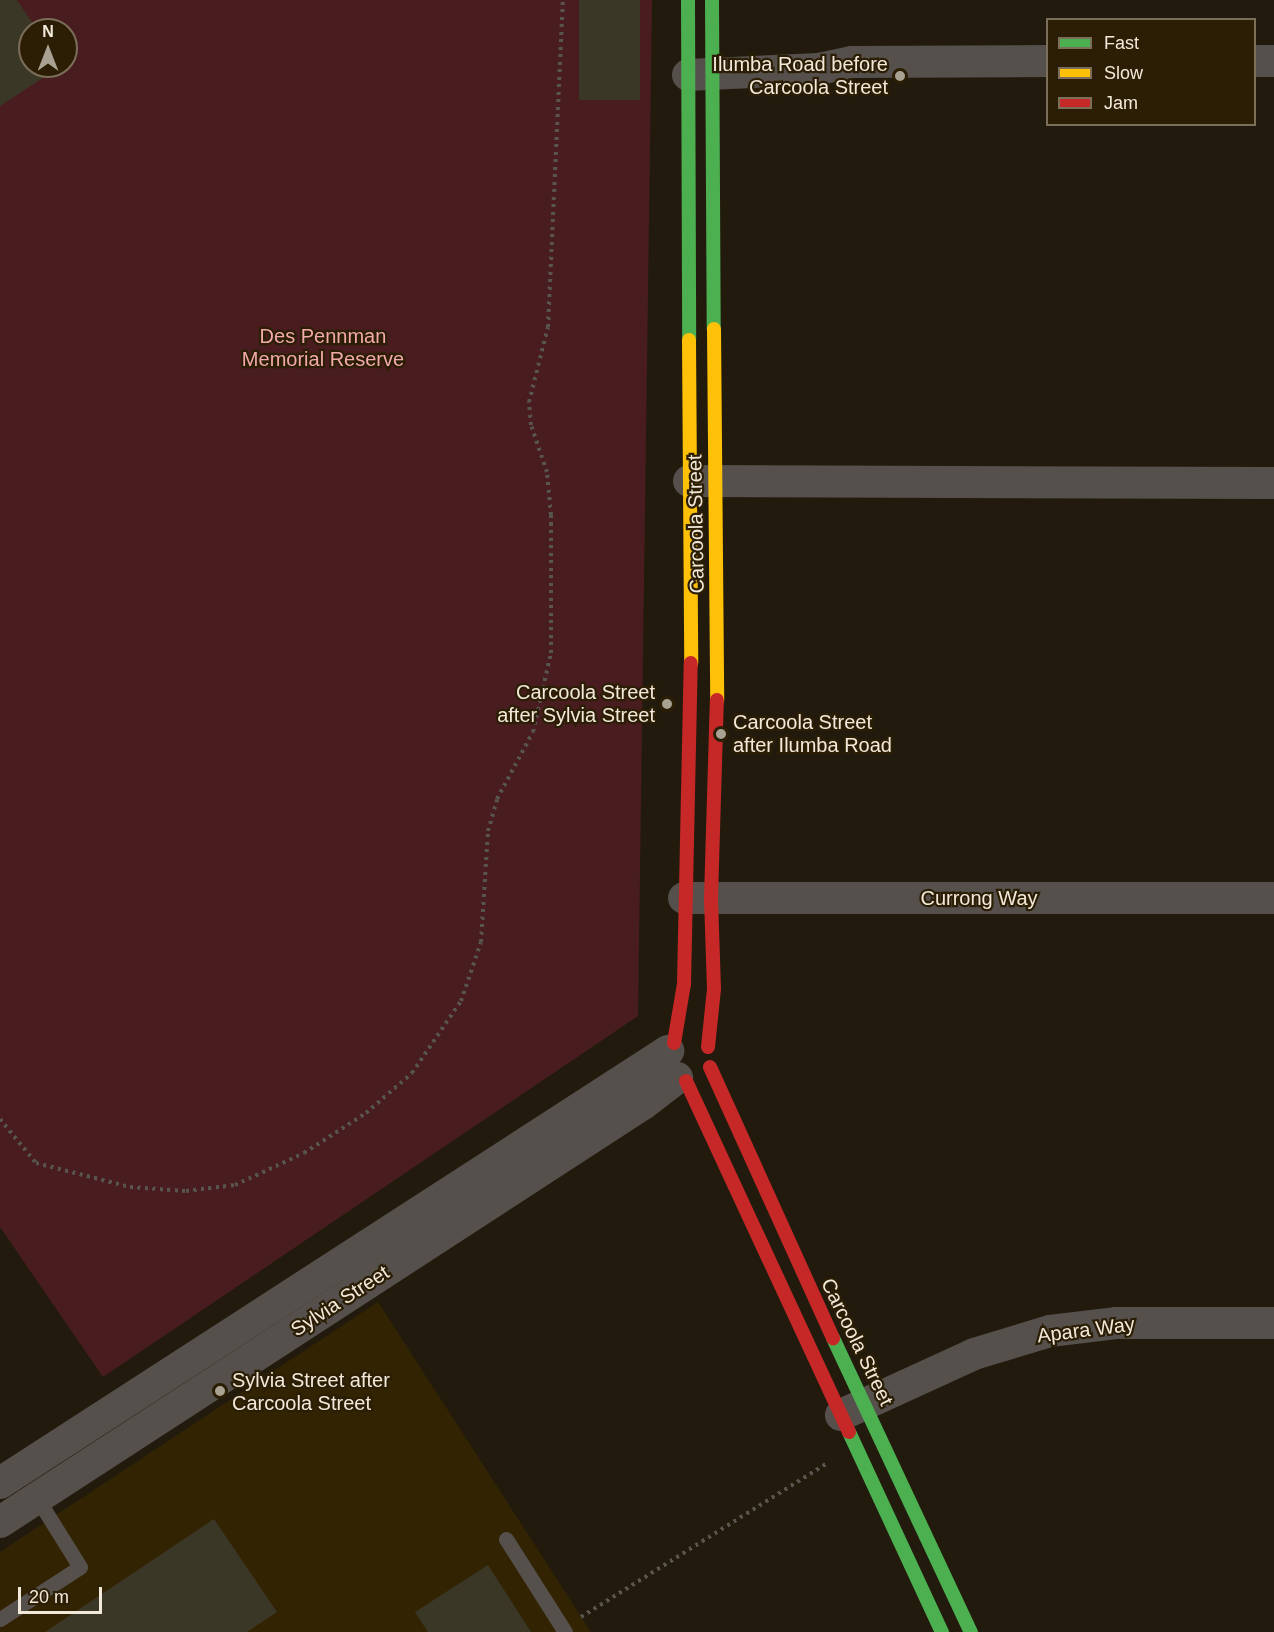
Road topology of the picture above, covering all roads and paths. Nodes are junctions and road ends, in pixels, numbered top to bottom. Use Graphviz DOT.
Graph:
graph roads {
  1 [pos="563,0"];
  2 [pos="688,0"];
  3 [pos="712,0"];
  4 [pos="1046,61"];
  5 [pos="1256,61"];
  6 [pos="1274,61"];
  7 [pos="700,63"];
  8 [pos="701,481"];
  9 [pos="1274,483"];
  10 [pos="691,681"];
  11 [pos="717,681"];
  12 [pos="697,898"];
  13 [pos="1274,898"];
  14 [pos="708,1047"];
  15 [pos="676,1063"];
  16 [pos="710,1067"];
  17 [pos="0,1119"];
  18 [pos="778,1222"];
  19 [pos="756,1233"];
  20 [pos="1274,1323"];
  21 [pos="854,1410"];
  22 [pos="856,1446"];
  23 [pos="0,1483"];
  24 [pos="37,1498"];
  25 [pos="0,1522"];
  26 [pos="506,1539"];
  27 [pos="0,1619"];
  28 [pos="969,1627"];
  29 [pos="564,1630"];
  30 [pos="944,1632"];
  1 -- 17 [label="path"];
  2 -- 7 [label="street, Carcoola Street"];
  3 -- 7 [label="street, Carcoola Street"];
  4 -- 7 [label="street"];
  5 -- 6 [label="street"];
  7 -- 8 [label="street, Carcoola Street"];
  7 -- 8 [label="street, Carcoola Street"];
  8 -- 9 [label="street"];
  8 -- 10 [label="street, Carcoola Street"];
  8 -- 11 [label="street, Carcoola Street"];
  10 -- 11 [label="street"];
  10 -- 12 [label="street, Carcoola Street"];
  11 -- 12 [label="street, Carcoola Street"];
  12 -- 13 [label="street, Currong Way"];
  12 -- 14 [label="street, Carcoola Street"];
  12 -- 15 [label="street, Carcoola Street"];
  14 -- 15 [label="street"];
  14 -- 16 [label="street, Carcoola Street"];
  15 -- 16 [label="street"];
  15 -- 19 [label="street, Carcoola Street"];
  15 -- 23 [label="street, Sylvia Street"];
  15 -- 24 [label="street, Sylvia Street"];
  16 -- 18 [label="street, Carcoola Street"];
  18 -- 19 [label="street"];
  18 -- 21 [label="street, Carcoola Street"];
  19 -- 21 [label="street, Carcoola Street"];
  20 -- 21 [label="street, Apara Way"];
  21 -- 22 [label="street, Carcoola Street"];
  21 -- 28 [label="street, Carcoola Street"];
  22 -- 29 [label="path"];
  22 -- 30 [label="street, Carcoola Street"];
  24 -- 25 [label="street, Sylvia Street"];
  24 -- 27 [label="lane"];
  26 -- 29 [label="lane"];
  28 -- 30 [label="street"];
}
